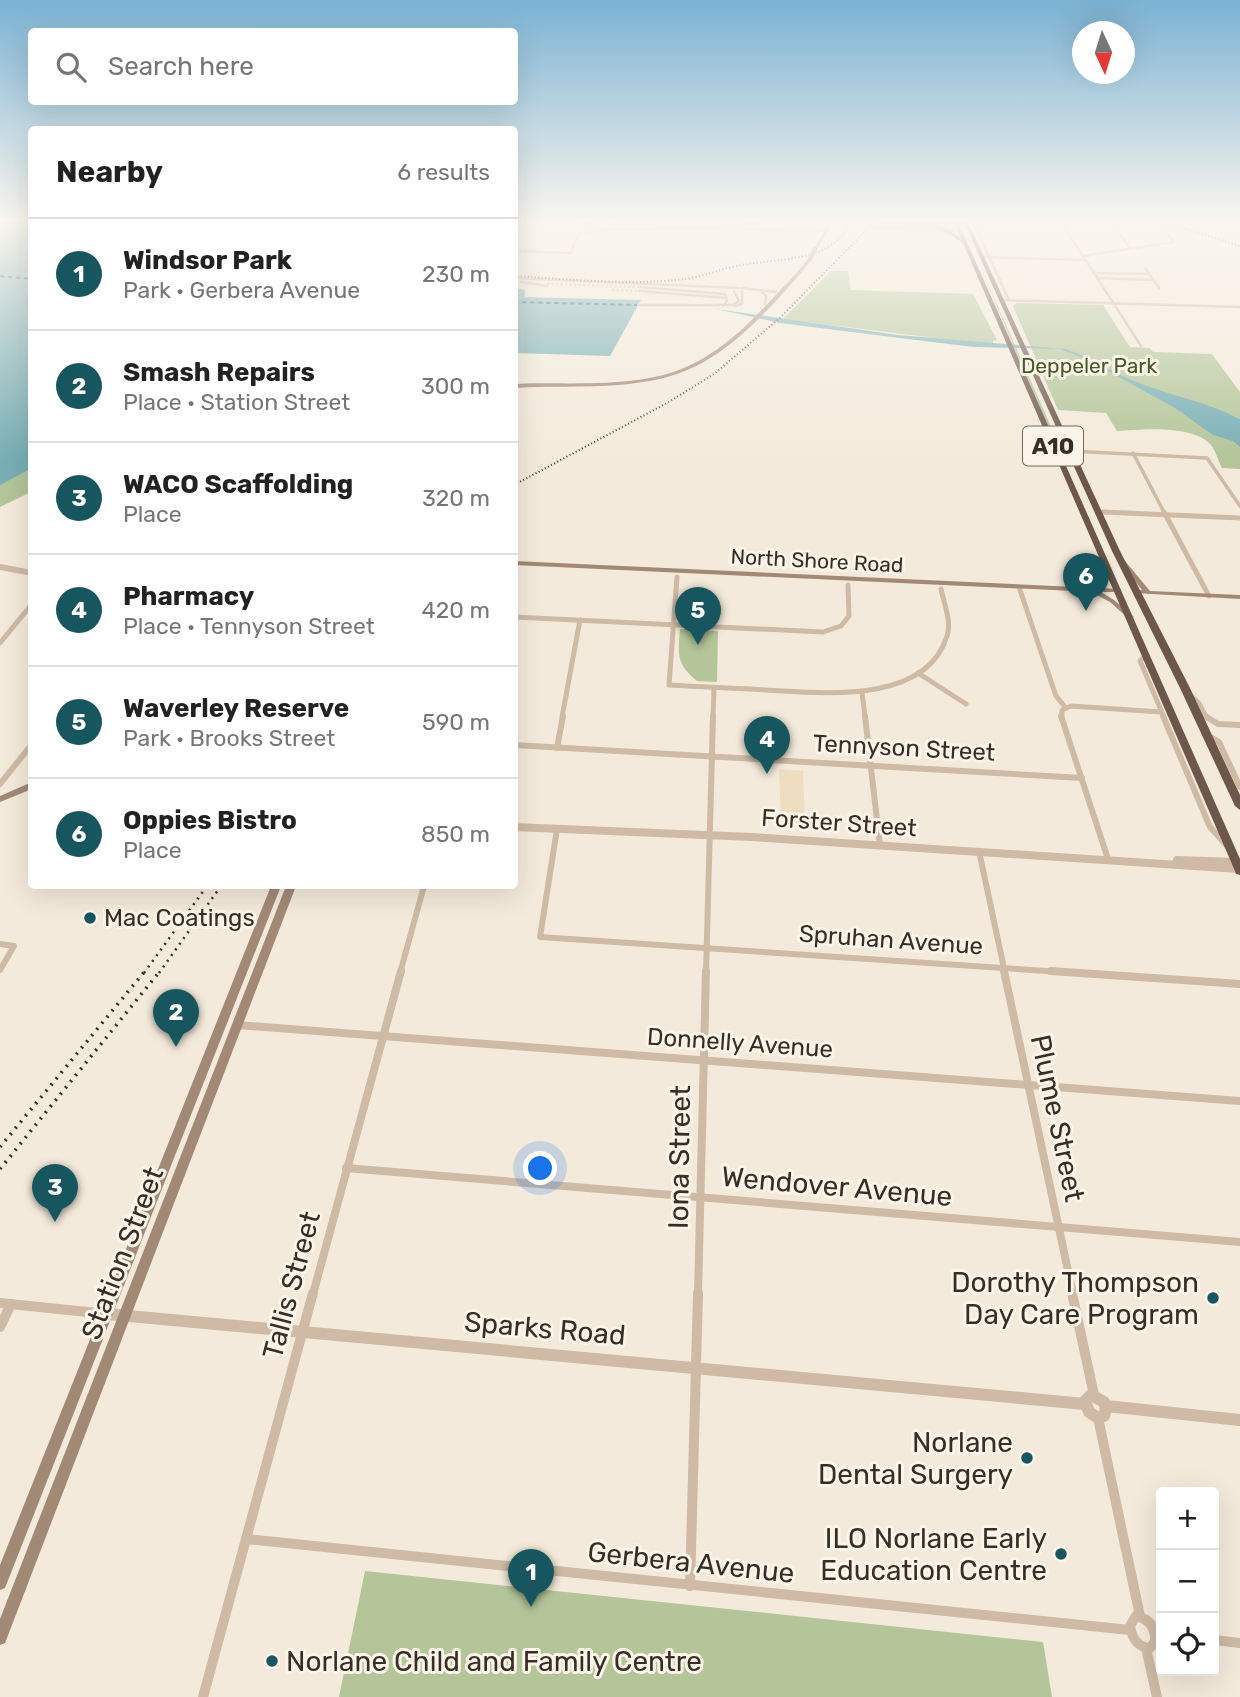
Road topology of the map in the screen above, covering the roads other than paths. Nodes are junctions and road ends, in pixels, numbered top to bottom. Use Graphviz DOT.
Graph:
graph roads {
  1 [pos="725,301"];
  2 [pos="738,301"];
  3 [pos="741,301"];
  4 [pos="768,301"];
  5 [pos="769,301"];
  6 [pos="990,301"];
  7 [pos="1002,301"];
  8 [pos="1051,301"];
  9 [pos="1114,303"];
  10 [pos="765,304"];
  11 [pos="638,305"];
  12 [pos="723,305"];
  13 [pos="1239,308"];
  14 [pos="757,315"];
  15 [pos="1141,345"];
  16 [pos="518,385"];
  17 [pos="1051,411"];
  18 [pos="1048,435"];
  19 [pos="1070,451"];
  20 [pos="1133,453"];
  21 [pos="1240,506"];
  22 [pos="1098,512"];
  23 [pos="1166,514"];
  24 [pos="1240,517"];
  25 [pos="1119,556"];
  26 [pos="518,563"];
  27 [pos="0,567"];
  28 [pos="28,572"];
  29 [pos="677,577"];
  30 [pos="848,585"];
  31 [pos="941,589"];
  32 [pos="1021,590"];
  33 [pos="1089,590"];
  34 [pos="1119,591"];
  35 [pos="1136,592"];
  36 [pos="1148,593"];
  37 [pos="1209,596"];
  38 [pos="1240,597"];
  39 [pos="28,609"];
  40 [pos="518,617"];
  41 [pos="1131,618"];
  42 [pos="580,620"];
  43 [pos="673,625"];
  44 [pos="0,643"];
  45 [pos="1147,655"];
  46 [pos="918,673"];
  47 [pos="714,688"];
  48 [pos="862,692"];
  49 [pos="1188,693"];
  50 [pos="966,704"];
  51 [pos="1065,707"];
  52 [pos="1161,712"];
  53 [pos="1218,724"];
  54 [pos="1240,725"];
  55 [pos="1206,732"];
  56 [pos="518,745"];
  57 [pos="557,748"];
  58 [pos="28,750"];
  59 [pos="711,757"];
  60 [pos="871,766"];
  61 [pos="1082,778"];
  62 [pos="0,784"];
  63 [pos="28,787"];
  64 [pos="1240,787"];
  65 [pos="0,799"];
  66 [pos="1240,806"];
  67 [pos="518,827"];
  68 [pos="557,829"];
  69 [pos="710,835"];
  70 [pos="880,846"];
  71 [pos="979,851"];
  72 [pos="1108,859"];
  73 [pos="1238,865"];
  74 [pos="275,889"];
  75 [pos="290,889"];
  76 [pos="423,889"];
  77 [pos="0,944"];
  78 [pos="706,947"];
  79 [pos="1003,967"];
  80 [pos="0,970"];
  81 [pos="1240,984"];
  82 [pos="237,1025"];
  83 [pos="382,1036"];
  84 [pos="704,1060"];
  85 [pos="1027,1083"];
  86 [pos="1240,1101"];
  87 [pos="346,1168"];
  88 [pos="701,1197"];
  89 [pos="1058,1227"];
  90 [pos="1240,1242"];
  91 [pos="0,1303"];
  92 [pos="11,1304"];
  93 [pos="107,1314"];
  94 [pos="124,1315"];
  95 [pos="0,1327"];
  96 [pos="302,1331"];
  97 [pos="696,1367"];
  98 [pos="1090,1399"];
  99 [pos="1106,1406"];
  100 [pos="1098,1418"];
  101 [pos="1240,1420"];
  102 [pos="246,1539"];
  103 [pos="0,1583"];
  104 [pos="690,1586"];
  105 [pos="1140,1616"];
  106 [pos="1130,1630"];
  107 [pos="1156,1631"];
  108 [pos="0,1638"];
  109 [pos="1156,1639"];
  110 [pos="1219,1641"];
  111 [pos="1240,1643"];
  112 [pos="1146,1648"];
  113 [pos="203,1697"];
  114 [pos="1157,1697"];
  1 -- 12 [label="street"];
  2 -- 12 [label="street"];
  3 -- 12 [label="street"];
  4 -- 10 [label="main road"];
  5 -- 14 [label="main road"];
  6 -- 18 [label="highway, A10"];
  7 -- 17 [label="highway, A10"];
  8 -- 9 [label="street"];
  9 -- 13 [label="street"];
  9 -- 15 [label="street"];
  10 -- 14 [label="main road"];
  11 -- 12 [label="street"];
  14 -- 16 [label="main road"];
  17 -- 18 [label="highway"];
  17 -- 19 [label="highway, A10"];
  18 -- 34 [label="highway, A10"];
  19 -- 20 [label="street"];
  19 -- 22 [label="highway, A10"];
  20 -- 21 [label="street"];
  20 -- 23 [label="street"];
  22 -- 23 [label="street"];
  22 -- 25 [label="highway, A10"];
  23 -- 24 [label="street"];
  23 -- 37 [label="street"];
  25 -- 35 [label="highway, A10"];
  25 -- 36 [label="main road"];
  26 -- 32 [label="main road, North Shore Road"];
  27 -- 28 [label="street"];
  29 -- 43 [label="street"];
  30 -- 43 [label="street"];
  31 -- 46 [label="street"];
  32 -- 33 [label="main road, North Shore Road"];
  32 -- 51 [label="street"];
  33 -- 34 [label="main road, North Shore Road"];
  33 -- 41 [label="main road"];
  34 -- 35 [label="highway"];
  34 -- 41 [label="highway, A10"];
  35 -- 36 [label="main road"];
  35 -- 49 [label="highway, A10"];
  36 -- 37 [label="main road"];
  37 -- 38 [label="main road"];
  39 -- 44 [label="street"];
  40 -- 42 [label="street"];
  41 -- 45 [label="highway, A10"];
  42 -- 43 [label="street"];
  42 -- 57 [label="street"];
  43 -- 47 [label="street"];
  45 -- 52 [label="street"];
  45 -- 73 [label="highway, A10"];
  46 -- 48 [label="street"];
  46 -- 50 [label="street"];
  47 -- 48 [label="street"];
  47 -- 59 [label="street, Iona Street"];
  48 -- 60 [label="street"];
  49 -- 53 [label="street"];
  49 -- 55 [label="highway, A10"];
  51 -- 52 [label="street"];
  51 -- 61 [label="street"];
  52 -- 73 [label="street"];
  53 -- 54 [label="street"];
  53 -- 55 [label="street"];
  55 -- 64 [label="street"];
  55 -- 66 [label="highway, A10"];
  56 -- 57 [label="street, Tennyson Street"];
  57 -- 59 [label="street, Tennyson Street"];
  58 -- 62 [label="street"];
  59 -- 60 [label="street, Tennyson Street"];
  59 -- 69 [label="street, Iona Street"];
  60 -- 61 [label="street, Tennyson Street"];
  60 -- 70 [label="street"];
  61 -- 72 [label="street"];
  63 -- 65 [label="main road"];
  67 -- 68 [label="street, Forster Street"];
  68 -- 69 [label="street, Forster Street"];
  68 -- 78 [label="street, Spruhan Avenue"];
  69 -- 70 [label="street, Forster Street"];
  69 -- 78 [label="street, Iona Street"];
  70 -- 71 [label="street, Forster Street"];
  71 -- 72 [label="street, Forster Street"];
  71 -- 79 [label="street, Plume Street"];
  72 -- 73 [label="street, Forster Street"];
  74 -- 93 [label="main road, Station Street"];
  75 -- 82 [label="main road, Station Street"];
  76 -- 83 [label="street, Tallis Street"];
  77 -- 80 [label="street"];
  78 -- 79 [label="street, Spruhan Avenue"];
  78 -- 84 [label="street, Iona Street"];
  79 -- 81 [label="street, Spruhan Avenue"];
  79 -- 85 [label="street, Plume Street"];
  82 -- 83 [label="street, Donnelly Avenue"];
  82 -- 94 [label="main road, Station Street"];
  83 -- 84 [label="street, Donnelly Avenue"];
  83 -- 87 [label="street, Tallis Street"];
  84 -- 85 [label="street, Donnelly Avenue"];
  84 -- 88 [label="street, Iona Street"];
  85 -- 86 [label="street, Donnelly Avenue"];
  85 -- 89 [label="street, Plume Street"];
  87 -- 88 [label="street, Wendover Avenue"];
  87 -- 96 [label="street, Tallis Street"];
  88 -- 89 [label="street, Wendover Avenue"];
  88 -- 97 [label="street, Iona Street"];
  89 -- 90 [label="street, Wendover Avenue"];
  89 -- 98 [label="street, Plume Street"];
  91 -- 92 [label="street, Sparks Road"];
  92 -- 93 [label="street, Sparks Road"];
  92 -- 95 [label="street"];
  93 -- 94 [label="street, Sparks Road"];
  93 -- 103 [label="main road, Station Street"];
  94 -- 96 [label="street, Sparks Road"];
  94 -- 108 [label="main road, Station Street"];
  96 -- 97 [label="street, Sparks Road"];
  96 -- 102 [label="street, Tallis Street"];
  97 -- 98 [label="street, Sparks Road"];
  97 -- 104 [label="street, Iona Street"];
  98 -- 99 [label="street"];
  98 -- 100 [label="street"];
  99 -- 100 [label="street"];
  99 -- 101 [label="street"];
  100 -- 105 [label="street"];
  102 -- 104 [label="street, Gerbera Avenue"];
  102 -- 113 [label="street, Tallis Street"];
  104 -- 106 [label="street, Gerbera Avenue"];
  105 -- 106 [label="street"];
  105 -- 107 [label="street"];
  106 -- 112 [label="street"];
  109 -- 112 [label="street"];
  110 -- 111 [label="street"];
  112 -- 114 [label="street"];
}
